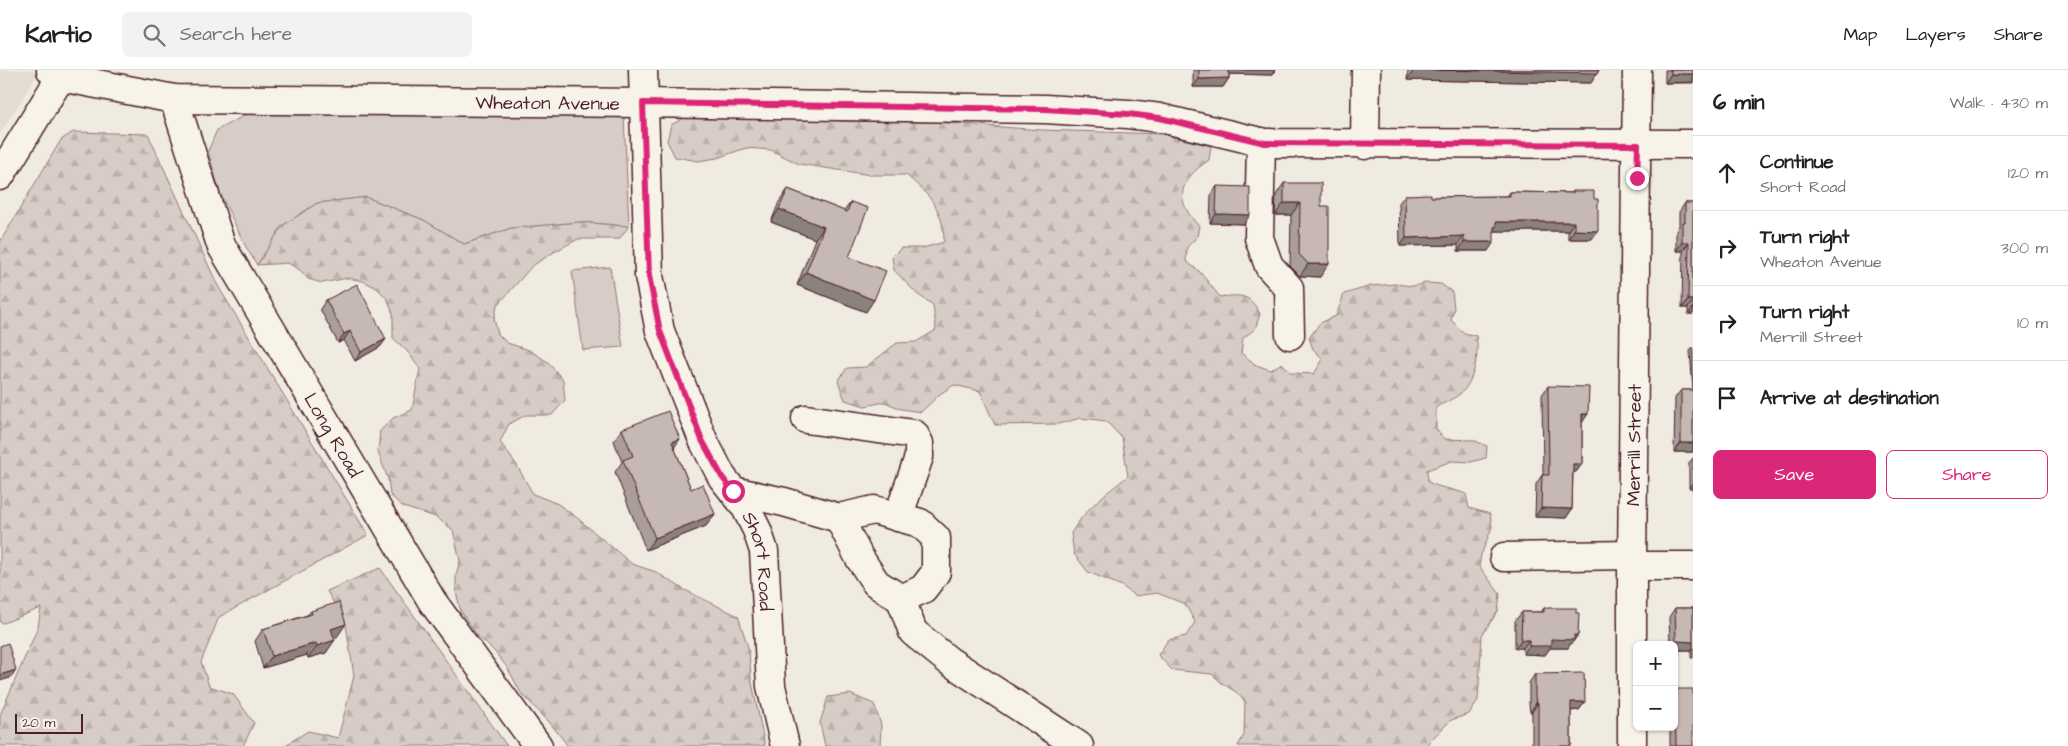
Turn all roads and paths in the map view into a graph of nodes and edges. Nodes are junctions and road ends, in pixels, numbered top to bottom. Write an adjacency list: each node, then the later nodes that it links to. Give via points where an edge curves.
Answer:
1 (644, 70): 6 (street, Short Road)
2 (1366, 70): 9 (street)
3 (1637, 70): 10 (street, Merrill Street)
4 (59, 72): 5 (street, Wheaton Avenue); 11 (street)
5 (174, 99): 6 (street, Wheaton Avenue); 21 (street, Long Road, via 221,245 432,601)
6 (643, 103): 7 (street, Wheaton Avenue, via 1119,113 1160,118); 14 (street, Short Road, via 649,276 660,331 702,440)
7 (1262, 142): 9 (street, Wheaton Avenue); 12 (street, via 1259,238 1269,266 1288,288)
8 (1693, 144): 10 (street, Wheaton Avenue)
9 (1365, 145): 10 (street, Wheaton Avenue)
10 (1638, 145): 18 (street, Merrill Street)
11 (0, 176)
12 (1290, 335)
13 (806, 419): 15 (street, via 914,434 919,443 919,457)
14 (733, 491): 16 (street); 22 (street, Short Road, via 745,506 764,551 771,686)
15 (898, 517): 16 (street, via 874,510); 20 (street, via 920,523 936,538 936,572 923,589)
16 (839, 518): 20 (street, via 876,583)
17 (1504, 557): 18 (street)
18 (1632, 561): 19 (street); 24 (street, Merrill Street)
19 (1693, 566)
20 (901, 599): 23 (street, via 913,632 949,661)
21 (538, 746)
22 (785, 746)
23 (1079, 746)
24 (1632, 746)

